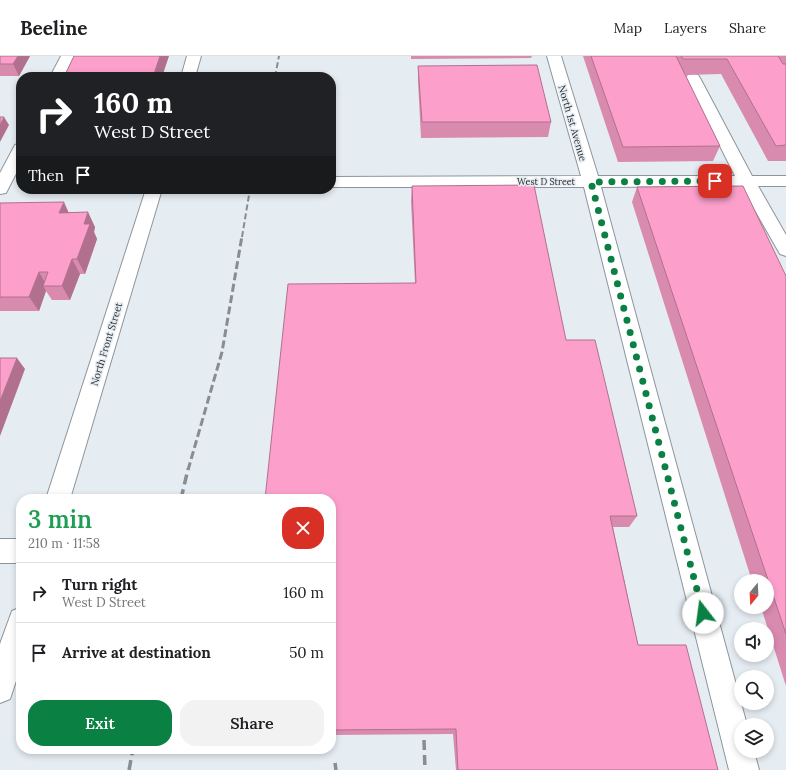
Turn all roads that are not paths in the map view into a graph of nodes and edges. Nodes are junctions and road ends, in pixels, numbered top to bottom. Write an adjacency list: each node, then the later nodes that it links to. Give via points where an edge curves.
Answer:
1 (68, 56): 4 (street)
2 (194, 56): 5 (street)
3 (554, 56): 10 (street, North 1st Avenue)
4 (60, 72)
5 (189, 72)
6 (693, 78): 8 (street)
7 (16, 158): 13 (street)
8 (746, 181): 10 (street, West D Street); 11 (street, West D Street); 15 (street)
9 (336, 182): 10 (street, West D Street)
10 (591, 182): 21 (street, North 1st Avenue)
11 (786, 182)
12 (16, 184): 13 (street)
13 (1, 186)
14 (152, 194): 16 (street, North Front Street)
15 (786, 250)
16 (60, 494)
17 (0, 551): 18 (street)
18 (16, 551)
19 (16, 636): 20 (street)
20 (0, 689)
21 (734, 726)
22 (742, 758): 24 (street, North 1st Avenue)
23 (745, 758): 25 (street)
24 (744, 770)
25 (751, 770)

